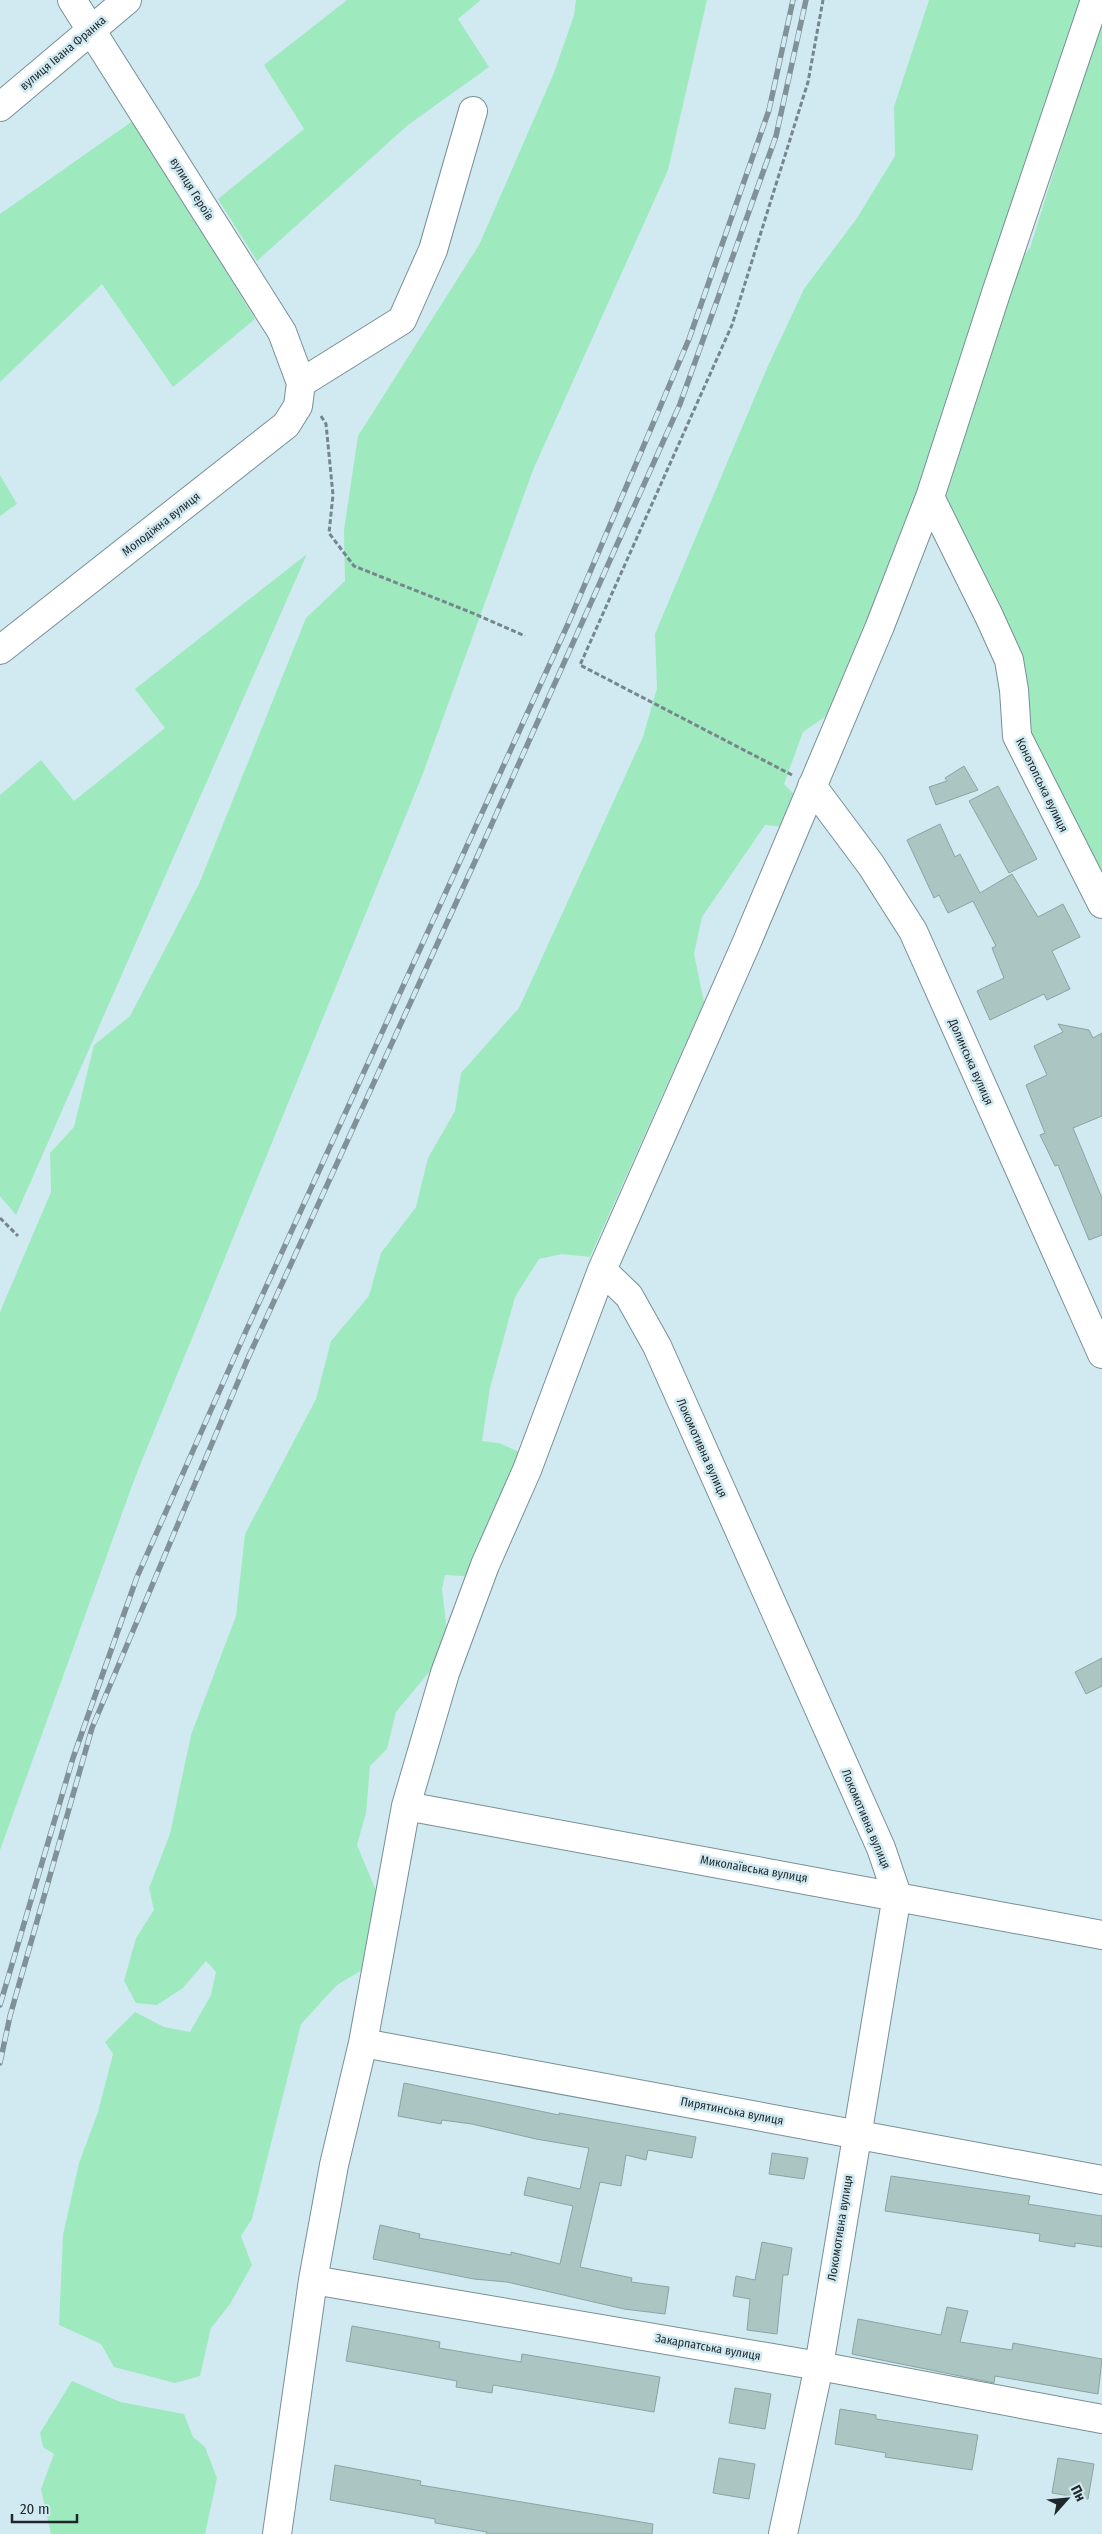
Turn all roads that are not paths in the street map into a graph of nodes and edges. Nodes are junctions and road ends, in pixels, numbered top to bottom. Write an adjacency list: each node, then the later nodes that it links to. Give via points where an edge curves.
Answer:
1 (72, 0): 4 (street, вулиця Героїв)
2 (126, 0): 4 (street, вулиця Івана Франка)
3 (1095, 0): 8 (street)
4 (91, 30): 5 (street, вулиця Івана Франка); 7 (street, вулиця Героїв, via 282,332)
5 (0, 107)
6 (473, 110): 7 (street, via 433,250 402,320)
7 (301, 383): 9 (street, Молодіжна вулиця, via 298,406 286,425)
8 (930, 497): 10 (street); 11 (street, Конотопська вулиця, via 1009,660 1017,736)
9 (0, 650)
10 (812, 786): 12 (street); 13 (street, Долинська вулиця, via 871,865 913,931)
11 (1102, 904)
12 (602, 1270): 14 (street, via 527,1470 485,1565 445,1673); 15 (street, Локомотивна вулиця, via 628,1296 657,1346 881,1848)
13 (1102, 1354)
14 (406, 1806): 15 (street, Миколаївська вулиця); 17 (street)
15 (897, 1895): 16 (street, Миколаївська вулиця); 18 (street, Локомотивна вулиця)
16 (1102, 1935)
17 (363, 2043): 18 (street, Пирятинська вулиця); 20 (street, via 334,2165)
18 (855, 2134): 19 (street, Пирятинська вулиця); 21 (street, Локомотивна вулиця)
19 (1102, 2180)
20 (313, 2280): 21 (street, Закарпатська вулиця); 23 (street)
21 (818, 2366): 22 (street, Закарпатська вулиця); 24 (street, Локомотивна вулиця)
22 (1102, 2419)
23 (277, 2534)
24 (783, 2534)

